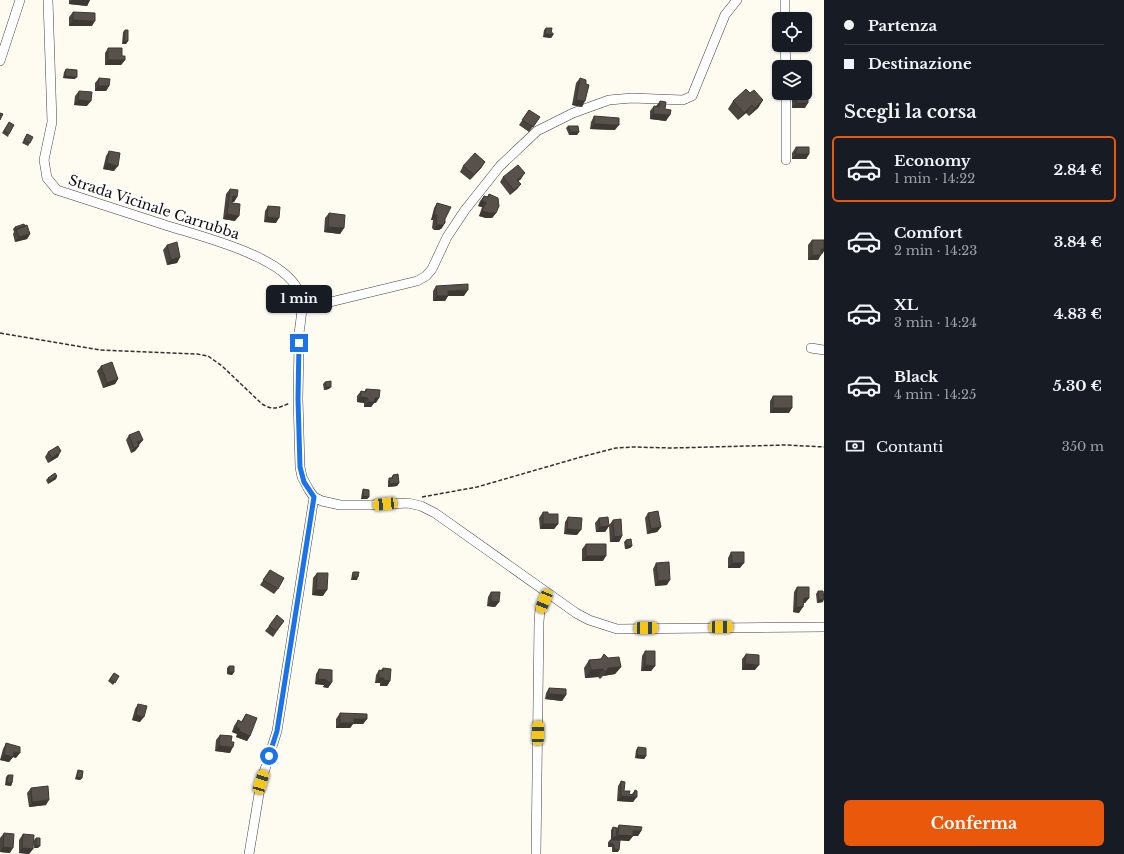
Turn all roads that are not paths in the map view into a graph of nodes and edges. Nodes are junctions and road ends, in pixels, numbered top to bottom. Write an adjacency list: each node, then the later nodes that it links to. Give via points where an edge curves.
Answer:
1 (20, 0): 6 (street)
2 (48, 0): 9 (street, Strada Vicinale Carrubba, via 52,122 44,160 47,178 57,190 239,248 288,276)
3 (737, 0): 9 (street, via 725,15 692,96 683,100 609,100 573,113 537,131 500,166 465,210 426,276 417,281 322,304)
4 (785, 0): 5 (street)
5 (785, 12)
6 (0, 61)
7 (786, 100): 8 (street)
8 (786, 160)
9 (300, 294): 10 (street, via 302,309)
10 (299, 333)
11 (299, 343): 14 (street, via 300,467 304,482)
12 (811, 348): 13 (street)
13 (824, 350)
14 (314, 497): 15 (street, via 340,505 408,503 421,506 436,513); 17 (street, via 277,731 261,782)
15 (547, 593): 16 (street, via 589,620 617,629); 18 (street, via 540,609 539,622)
16 (824, 627)
17 (249, 854)
18 (536, 854)

